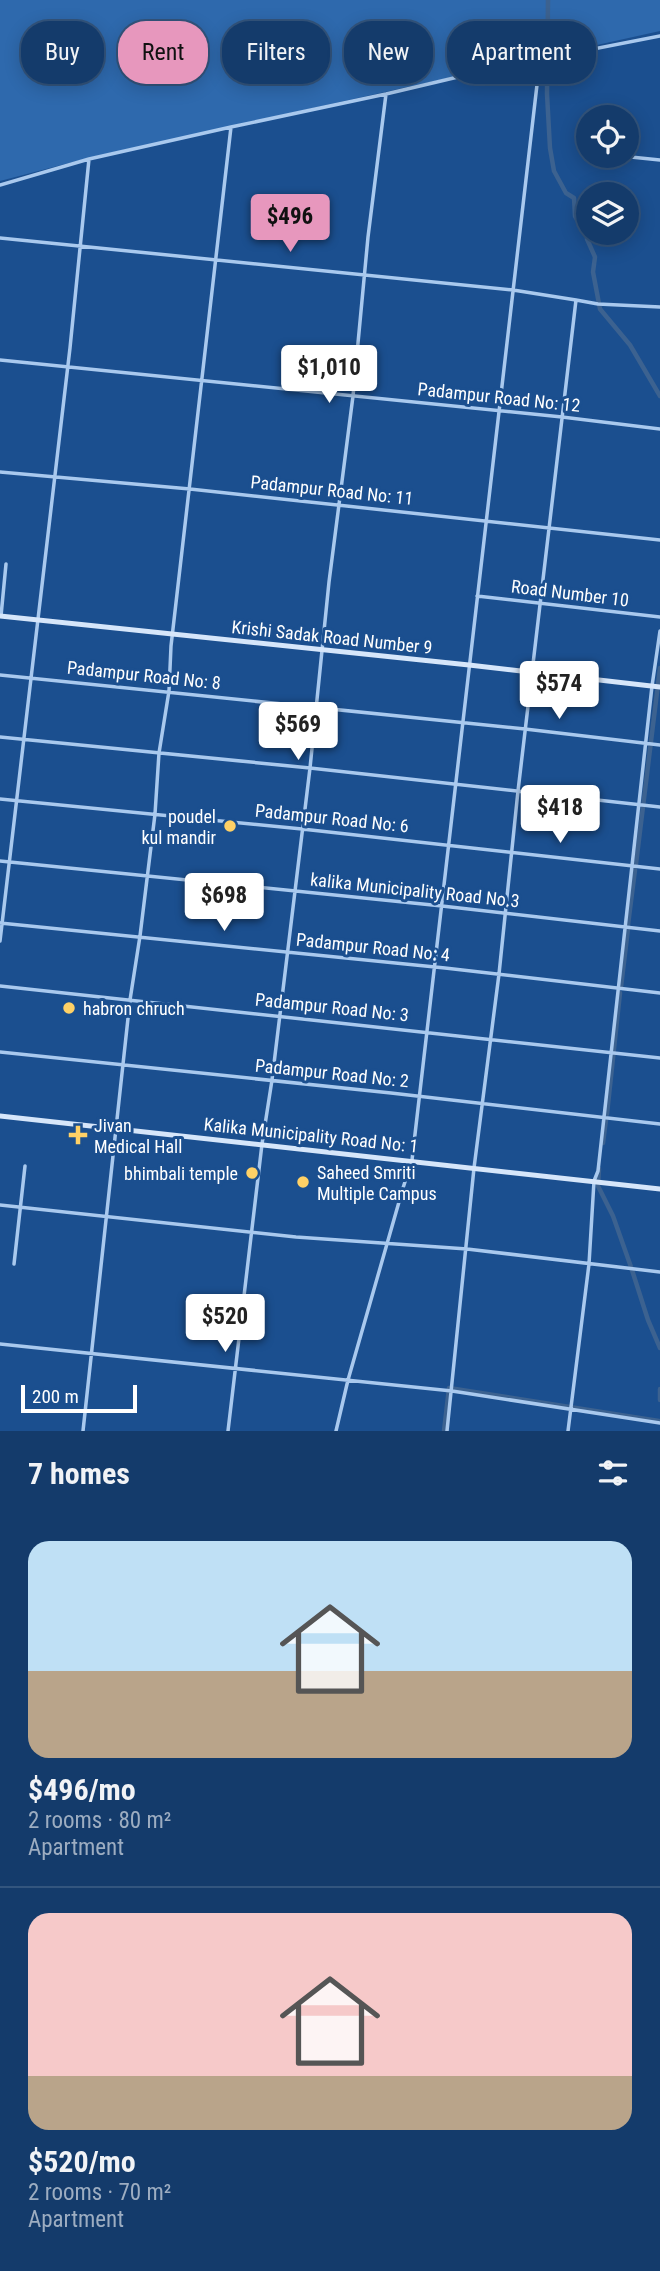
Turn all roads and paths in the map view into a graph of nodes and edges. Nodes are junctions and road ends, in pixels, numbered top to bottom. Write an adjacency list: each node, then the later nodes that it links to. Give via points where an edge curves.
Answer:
1 (660, 36): 2 (street)
2 (596, 49)
3 (447, 80): 5 (street)
4 (537, 84): 15 (street)
5 (386, 94): 6 (street); 14 (street)
6 (231, 127): 8 (street); 13 (street)
7 (639, 158): 9 (street)
8 (89, 159): 10 (street); 12 (street)
9 (660, 160)
10 (0, 185)
11 (0, 238): 12 (street)
12 (82, 245): 13 (street); 19 (street)
13 (217, 260): 14 (street); 20 (street)
14 (365, 275): 15 (street); 21 (street)
15 (513, 290): 16 (street); 22 (street)
16 (576, 300): 17 (street); 23 (street)
17 (660, 307)
18 (0, 360): 19 (street, Padampur Road No: 12)
19 (67, 365): 20 (street, Padampur Road No: 12); 26 (street)
20 (204, 379): 21 (street, Padampur Road No: 12); 27 (street)
21 (353, 396): 22 (street, Padampur Road No: 12); 28 (street)
22 (498, 412): 23 (street, Padampur Road No: 12); 29 (street)
23 (562, 417): 24 (street, Padampur Road No: 12); 30 (street)
24 (660, 429)
25 (0, 472): 26 (street, Padampur Road No: 11)
26 (54, 476): 27 (street, Padampur Road No: 11); 37 (street)
27 (190, 489): 28 (street, Padampur Road No: 11); 39 (street)
28 (339, 505): 29 (street, Padampur Road No: 11); 40 (street)
29 (486, 520): 30 (street, Padampur Road No: 11); 33 (street)
30 (550, 526): 31 (street, Padampur Road No: 11); 34 (street)
31 (660, 540)
32 (6, 564): 35 (street)
33 (477, 596): 34 (street, Road Number 10); 41 (street)
34 (541, 604): 36 (street, Road Number 10); 42 (street)
35 (0, 616): 37 (street, Krishi Sadak Road Number 9)
36 (660, 617)
37 (37, 621): 39 (street, Krishi Sadak Road Number 9); 44 (street)
38 (660, 631): 45 (street)
39 (174, 635): 40 (street, Krishi Sadak Road Number 9); 47 (street)
40 (322, 650): 41 (street, Krishi Sadak Road Number 9); 48 (street)
41 (469, 665): 42 (street, Krishi Sadak Road Number 9); 49 (street)
42 (532, 672): 45 (street, Krishi Sadak Road Number 9); 50 (street)
43 (0, 675): 44 (street, Padampur Road No: 8)
44 (32, 678): 47 (street, Padampur Road No: 8); 52 (street)
45 (652, 686): 46 (street, Krishi Sadak Road Number 9); 53 (street)
46 (660, 687)
47 (169, 691): 48 (street, Padampur Road No: 8); 55 (street)
48 (316, 707): 49 (street, Padampur Road No: 8); 56 (street)
49 (463, 723): 50 (street, Padampur Road No: 8); 57 (street)
50 (525, 729): 53 (street, Padampur Road No: 8); 58 (street)
51 (0, 737): 52 (street)
52 (24, 739): 55 (street); 60 (street)
53 (646, 743): 54 (street, Padampur Road No: 8); 61 (street)
54 (660, 745)
55 (159, 753): 56 (street); 63 (street)
56 (310, 768): 57 (street); 64 (street)
57 (457, 784): 58 (street); 65 (street)
58 (517, 791): 61 (street); 66 (street)
59 (0, 799): 60 (street, Padampur Road No: 6)
60 (17, 800): 63 (street, Padampur Road No: 6); 68 (street)
61 (639, 805): 62 (street); 69 (street)
62 (660, 807)
63 (155, 814): 64 (street, Padampur Road No: 6); 71 (street)
64 (302, 829): 65 (street, Padampur Road No: 6); 72 (street)
65 (450, 845): 66 (street, Padampur Road No: 6); 73 (street)
66 (512, 852): 69 (street, Padampur Road No: 6); 74 (street)
67 (0, 861): 68 (street, kalika Municipality Road No.3)
68 (10, 862): 71 (street, kalika Municipality Road No.3); 75 (street)
69 (632, 866): 70 (street, Padampur Road No: 6); 76 (street)
70 (660, 869)
71 (146, 876): 72 (street, kalika Municipality Road No.3); 78 (street)
72 (294, 892): 73 (street, kalika Municipality Road No.3); 80 (street)
73 (442, 906): 74 (street, kalika Municipality Road No.3); 81 (street)
74 (505, 914): 76 (street, kalika Municipality Road No.3); 82 (street)
75 (1, 923): 78 (street, Padampur Road No: 4); 79 (street)
76 (625, 928): 77 (street, kalika Municipality Road No.3); 84 (street)
77 (660, 931)
78 (140, 936): 80 (street, Padampur Road No: 4); 86 (street)
79 (0, 941)
80 (286, 951): 81 (street, Padampur Road No: 4); 87 (street)
81 (435, 967): 82 (street, Padampur Road No: 4); 88 (street)
82 (499, 974): 84 (street, Padampur Road No: 4); 89 (street)
83 (0, 986): 86 (street, Padampur Road No: 3)
84 (618, 988): 85 (street, Padampur Road No: 4); 91 (street)
85 (660, 993)
86 (130, 1000): 87 (street, Padampur Road No: 3); 93 (street)
87 (279, 1016): 88 (street, Padampur Road No: 3); 94 (street)
88 (427, 1032): 89 (street, Padampur Road No: 3); 95 (street)
89 (490, 1039): 91 (street, Padampur Road No: 3); 96 (street)
90 (0, 1052): 93 (street, Padampur Road No: 2)
91 (611, 1053): 92 (street, Padampur Road No: 3); 98 (street)
92 (660, 1058)
93 (122, 1064): 94 (street, Padampur Road No: 2); 100 (street)
94 (272, 1080): 95 (street, Padampur Road No: 2); 101 (street)
95 (420, 1096): 96 (street, Padampur Road No: 2); 102 (street)
96 (484, 1103): 98 (street, Padampur Road No: 2); 104 (street)
97 (0, 1116): 100 (street, Kalika Municipality Road No: 1)
98 (604, 1117): 99 (street, Padampur Road No: 2); 105 (street)
99 (660, 1124)
100 (116, 1128): 101 (street, Kalika Municipality Road No: 1); 109 (street)
101 (262, 1144): 102 (street, Kalika Municipality Road No: 1); 110 (street)
102 (412, 1160): 104 (street, Kalika Municipality Road No: 1); 111 (street)
103 (25, 1166): 108 (street)
104 (474, 1168): 105 (street, Kalika Municipality Road No: 1); 112 (street)
105 (594, 1181): 106 (street, Kalika Municipality Road No: 1); 114 (street)
106 (660, 1189)
107 (0, 1205): 108 (street)
108 (20, 1207): 109 (street); 113 (street)
109 (107, 1217): 110 (street); 117 (street)
110 (251, 1232): 111 (street); 118 (street)
111 (387, 1242): 112 (street); 119 (street)
112 (467, 1249): 114 (street); 120 (street)
113 (14, 1264)
114 (589, 1264): 115 (street); 121 (street)
115 (660, 1272)
116 (0, 1344): 117 (street)
117 (92, 1352): 118 (street); 123 (street)
118 (236, 1368): 119 (street); 124 (street)
119 (348, 1380): 120 (street); 125 (street)
120 (451, 1390): 121 (street); 126 (street)
121 (572, 1409): 122 (street); 127 (street)
122 (660, 1423)
123 (83, 1431)
124 (228, 1431)
125 (336, 1431)
126 (447, 1431)
127 (568, 1431)

